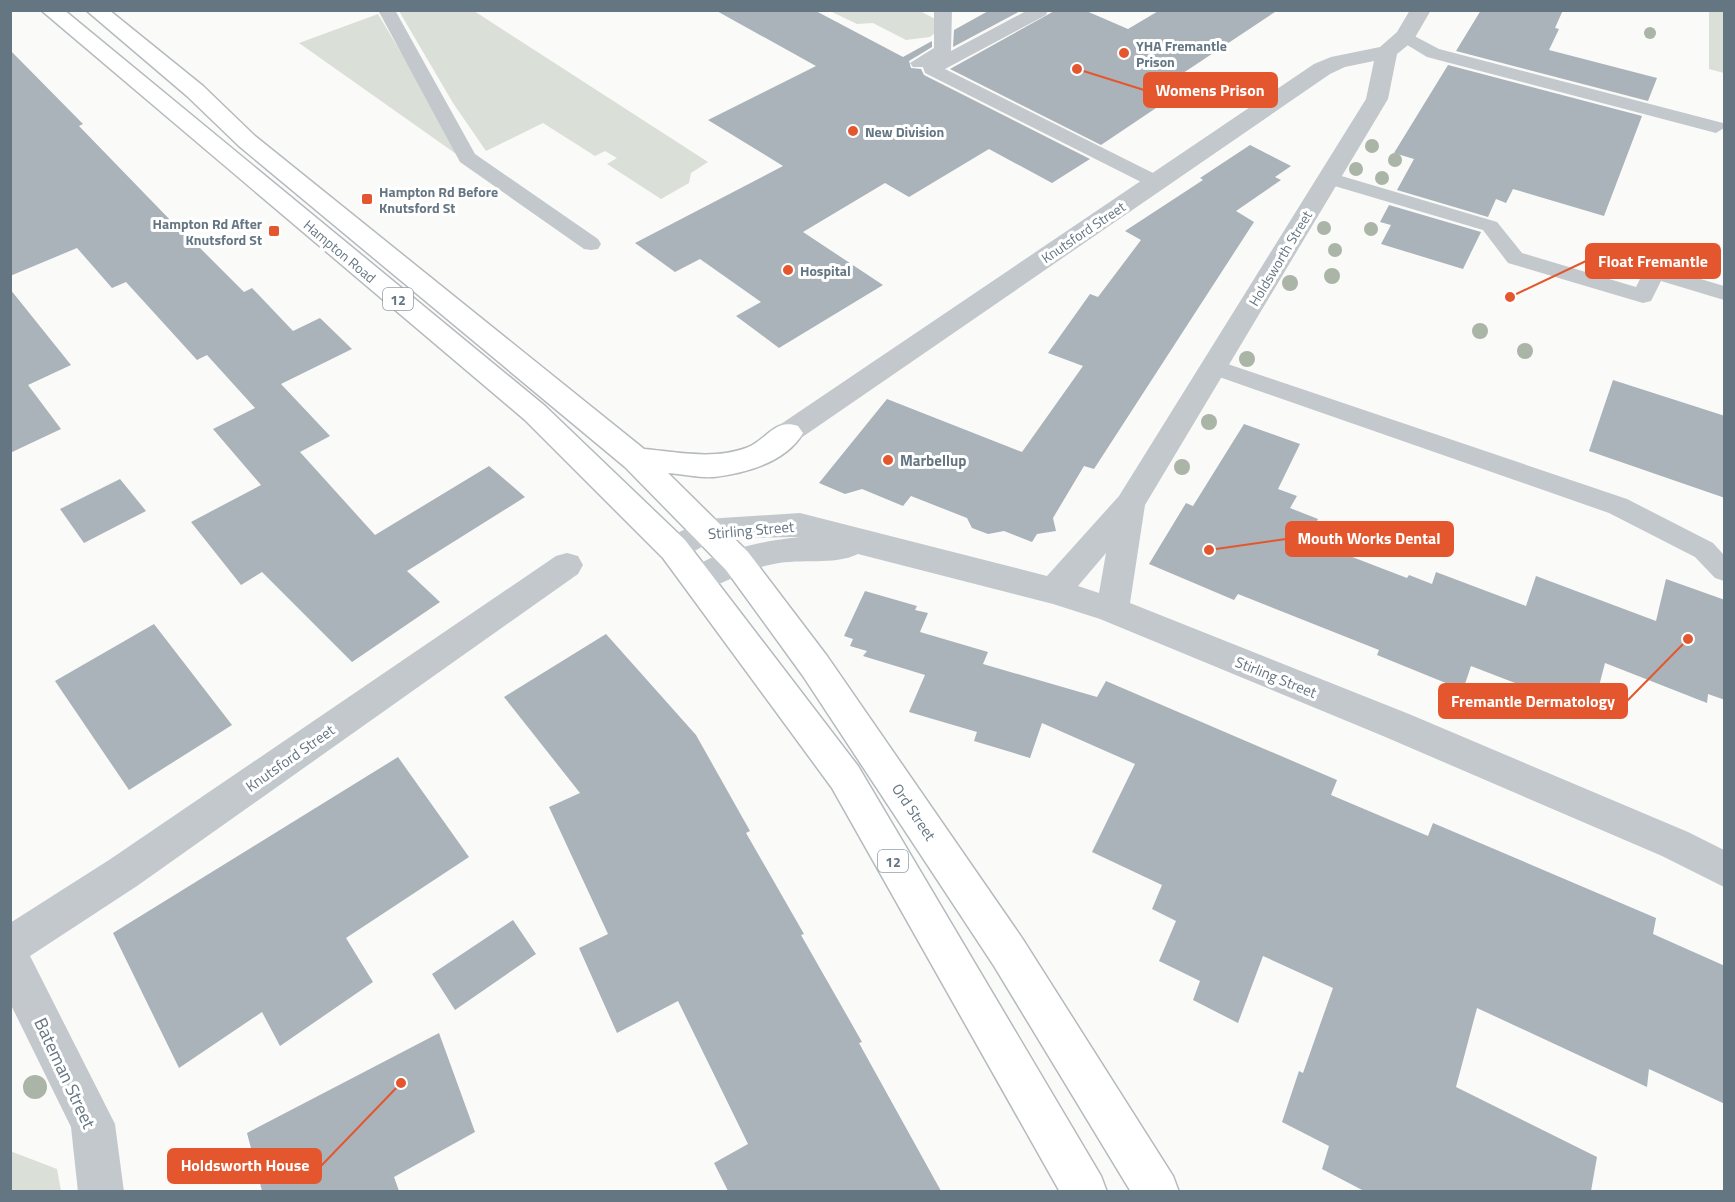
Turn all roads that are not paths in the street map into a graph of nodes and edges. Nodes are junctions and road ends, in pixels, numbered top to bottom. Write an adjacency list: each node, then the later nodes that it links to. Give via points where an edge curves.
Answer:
1 (51, 10): 18 (main road, Hampton Road / 12)
2 (96, 10): 16 (main road, Hampton Road / 12, via 195,91 247,141)
3 (386, 10): 12 (lane, via 467,158)
4 (943, 10): 8 (lane, via 943,50)
5 (1420, 10): 7 (street, Holdsworth Street)
6 (1040, 11): 11 (lane, via 931,69)
7 (1396, 44): 9 (lane); 10 (street, Holdsworth Street, via 1377,99); 11 (street, Knutsford Street, via 1322,69)
8 (919, 63)
9 (1716, 127)
10 (1328, 178): 13 (lane, via 1490,226 1515,258 1643,296 1654,272); 14 (street, Holdsworth Street)
11 (1156, 182): 15 (street, Knutsford Street)
12 (591, 244)
13 (1725, 294)
14 (1213, 367): 17 (street, Holdsworth Street); 22 (lane, via 1618,506 1704,550)
15 (789, 433): 16 (main road, via 756,456 713,466)
16 (636, 459): 18 (main road, Ord Street / 12)
17 (1130, 504): 24 (street, Holdsworth Street); 25 (street, Holdsworth Street)
18 (690, 540): 19 (street, Stirling Street, via 800,525); 20 (main road, Ord Street / 12); 23 (main road, Ord Street / 12)
19 (866, 544): 20 (street, Stirling Street, via 776,551); 24 (street, Stirling Street)
20 (737, 561): 23 (street, Stirling Street); 33 (main road, Ord Street / 12, via 815,666 1008,952)
21 (567, 565): 29 (street, Knutsford Street, via 123,873)
22 (1725, 571)
23 (699, 579): 32 (main road, Ord Street / 12, via 845,777)
24 (1054, 591): 25 (street, Stirling Street)
25 (1112, 610): 26 (street, Stirling Street)
26 (1675, 844): 27 (street, Stirling Street); 28 (street, Stirling Street)
27 (1725, 858)
28 (1725, 869)
29 (10, 946)
30 (10, 959): 31 (street, Bateman Street, via 93,1124)
31 (101, 1191)
32 (1085, 1191)
33 (1157, 1191)

